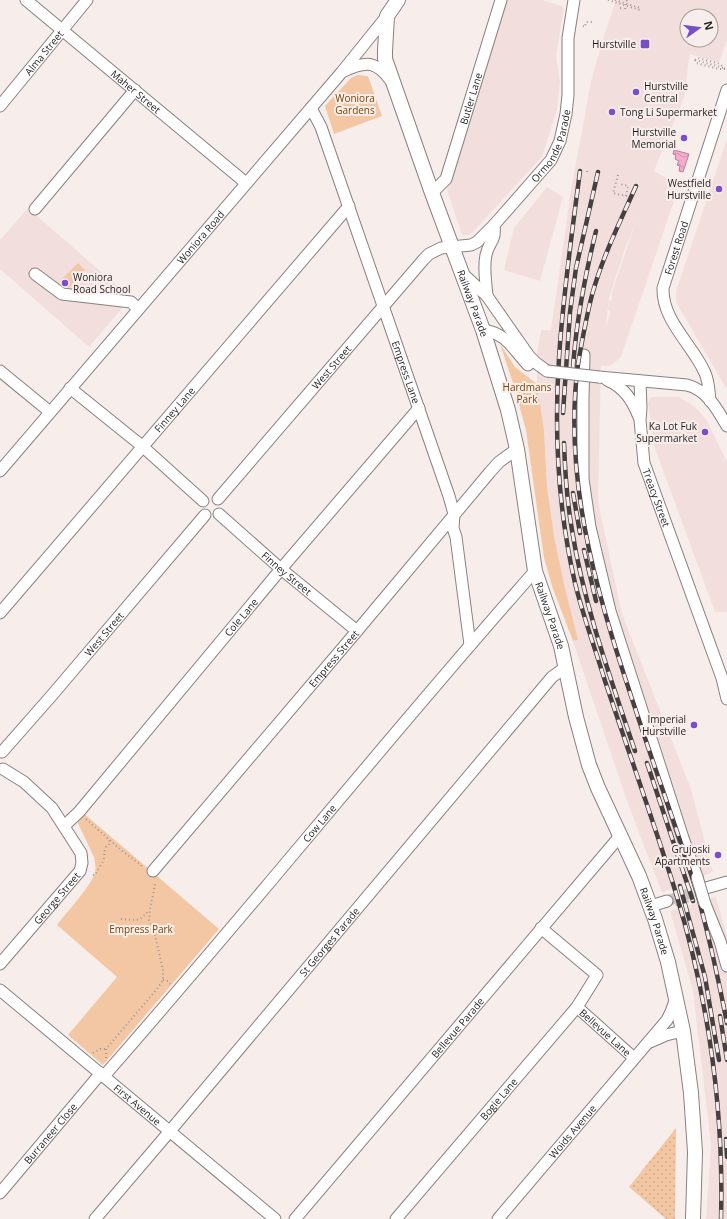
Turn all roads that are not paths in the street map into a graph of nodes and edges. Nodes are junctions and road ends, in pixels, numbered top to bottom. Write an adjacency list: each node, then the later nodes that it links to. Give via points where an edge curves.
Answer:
1 (26, 0): 7 (street, Maher Street)
2 (87, 0): 7 (street, Alma Street)
3 (398, 0): 6 (main road, Woniora Road)
4 (501, 0): 15 (street, Butler Lane, via 446,180)
5 (574, 0): 18 (street, Ormonde Parade, via 568,38 568,95 559,144 547,165)
6 (387, 16): 8 (street, Woniora Road); 9 (main road, Railway Parade, via 384,51)
7 (62, 30): 10 (street, Maher Street); 12 (street, Alma Street)
8 (341, 72): 9 (street, via 358,65 370,64 381,69); 13 (street, Woniora Road)
9 (396, 88): 15 (main road, Railway Parade)
10 (135, 90): 14 (street, Maher Street); 17 (street)
11 (727, 90): 32 (street, Forest Road, via 663,288 668,313 705,372)
12 (0, 106)
13 (310, 108): 14 (street, Woniora Road); 16 (street, Empress Lane, via 321,127)
14 (246, 183): 24 (street, Woniora Road)
15 (432, 193): 19 (main road, Railway Parade)
16 (349, 206): 23 (street, Empress Lane); 37 (street, Finney Lane)
17 (35, 209)
18 (494, 225): 19 (street, Ormonde Parade, via 471,245); 22 (street, via 495,236 486,254 484,267)
19 (451, 246): 20 (main road, Railway Parade); 23 (street, West Street, via 429,254)
20 (462, 273): 22 (street); 25 (main road, Railway Parade)
21 (35, 274): 24 (street, via 62,294 131,302)
22 (487, 296): 28 (street, via 529,356)
23 (384, 305): 33 (street, Empress Lane); 40 (street, West Street)
24 (138, 309): 31 (street, Woniora Road)
25 (483, 330): 28 (street, via 502,336 529,366); 38 (main road, Railway Parade, via 508,410)
26 (584, 355): 63 (street, bridge, via 583,478 590,527 610,611)
27 (0, 371): 34 (street)
28 (547, 372): 29 (street, bridge)
29 (599, 377): 30 (street); 35 (street, via 624,390 633,402)
30 (640, 381): 32 (street, Forest Road, via 691,386 702,391); 35 (street, Treacy Street)
31 (70, 388): 34 (street, Woniora Road); 37 (street)
32 (710, 401): 36 (street, Forest Road)
33 (420, 408): 44 (street, Empress Lane); 45 (street, Cole Lane)
34 (50, 412): 39 (street, Woniora Road)
35 (640, 420): 51 (street, Treacy Street, via 647,473 722,678)
36 (727, 426)
37 (142, 446): 41 (street); 47 (street, Finney Lane)
38 (517, 449): 44 (street, Empress Street, via 499,462); 46 (main road, Railway Parade)
39 (0, 471)
40 (218, 499): 41 (street, via 209,496); 43 (street, via 222,506)
41 (203, 501): 42 (street, via 201,508)
42 (205, 514): 43 (street, via 212,517); 52 (street, West Street, via 53,694)
43 (218, 514): 45 (street, Finney Street)
44 (454, 514): 48 (street, Empress Street); 49 (street, Empress Lane, via 453,528)
45 (282, 569): 48 (street, Finney Street); 54 (street, Cole Lane, via 79,812)
46 (535, 572): 49 (street, Cow Lane); 50 (main road, Railway Parade, via 555,626)
47 (0, 613)
48 (357, 631): 56 (street, Empress Street)
49 (470, 644): 70 (street, Cow Lane)
50 (566, 668): 55 (main road, Railway Parade, via 589,765); 71 (street, St Georges Parade, via 552,677)
51 (727, 699)
52 (1, 751): 53 (street, via 6,762)
53 (1, 770): 54 (street, George Street, via 24,782 52,808)
54 (64, 826): 62 (street, George Street, via 81,853 82,867)
55 (620, 836): 60 (main road, Railway Parade); 61 (street, Bellevue Parade)
56 (149, 873)
57 (727, 882): 58 (street)
58 (706, 888)
59 (670, 903): 60 (street)
60 (651, 906): 65 (main road, Railway Parade)
61 (541, 928): 66 (street, Bogie Lane, via 597,975); 75 (street, Bellevue Parade)
62 (0, 964)
63 (727, 966)
64 (0, 990): 70 (street, First Avenue)
65 (676, 997): 67 (main road, Railway Parade); 68 (street, Woids Avenue, via 667,1020)
66 (577, 1007): 69 (street, Bellevue Lane); 76 (street, Bogie Lane)
67 (683, 1031): 68 (street, Woids Avenue); 78 (main road, Railway Parade, via 694,1122)
68 (648, 1043): 69 (street, Woids Avenue)
69 (634, 1058): 77 (street, Woids Avenue)
70 (105, 1073): 71 (street, First Avenue); 72 (street, Burraneer Close)
71 (170, 1131): 73 (street, St Georges Parade); 74 (street, First Avenue)
72 (0, 1193)
73 (95, 1219)
74 (275, 1219)
75 (295, 1219)
76 (396, 1219)
77 (498, 1219)
78 (693, 1219)

